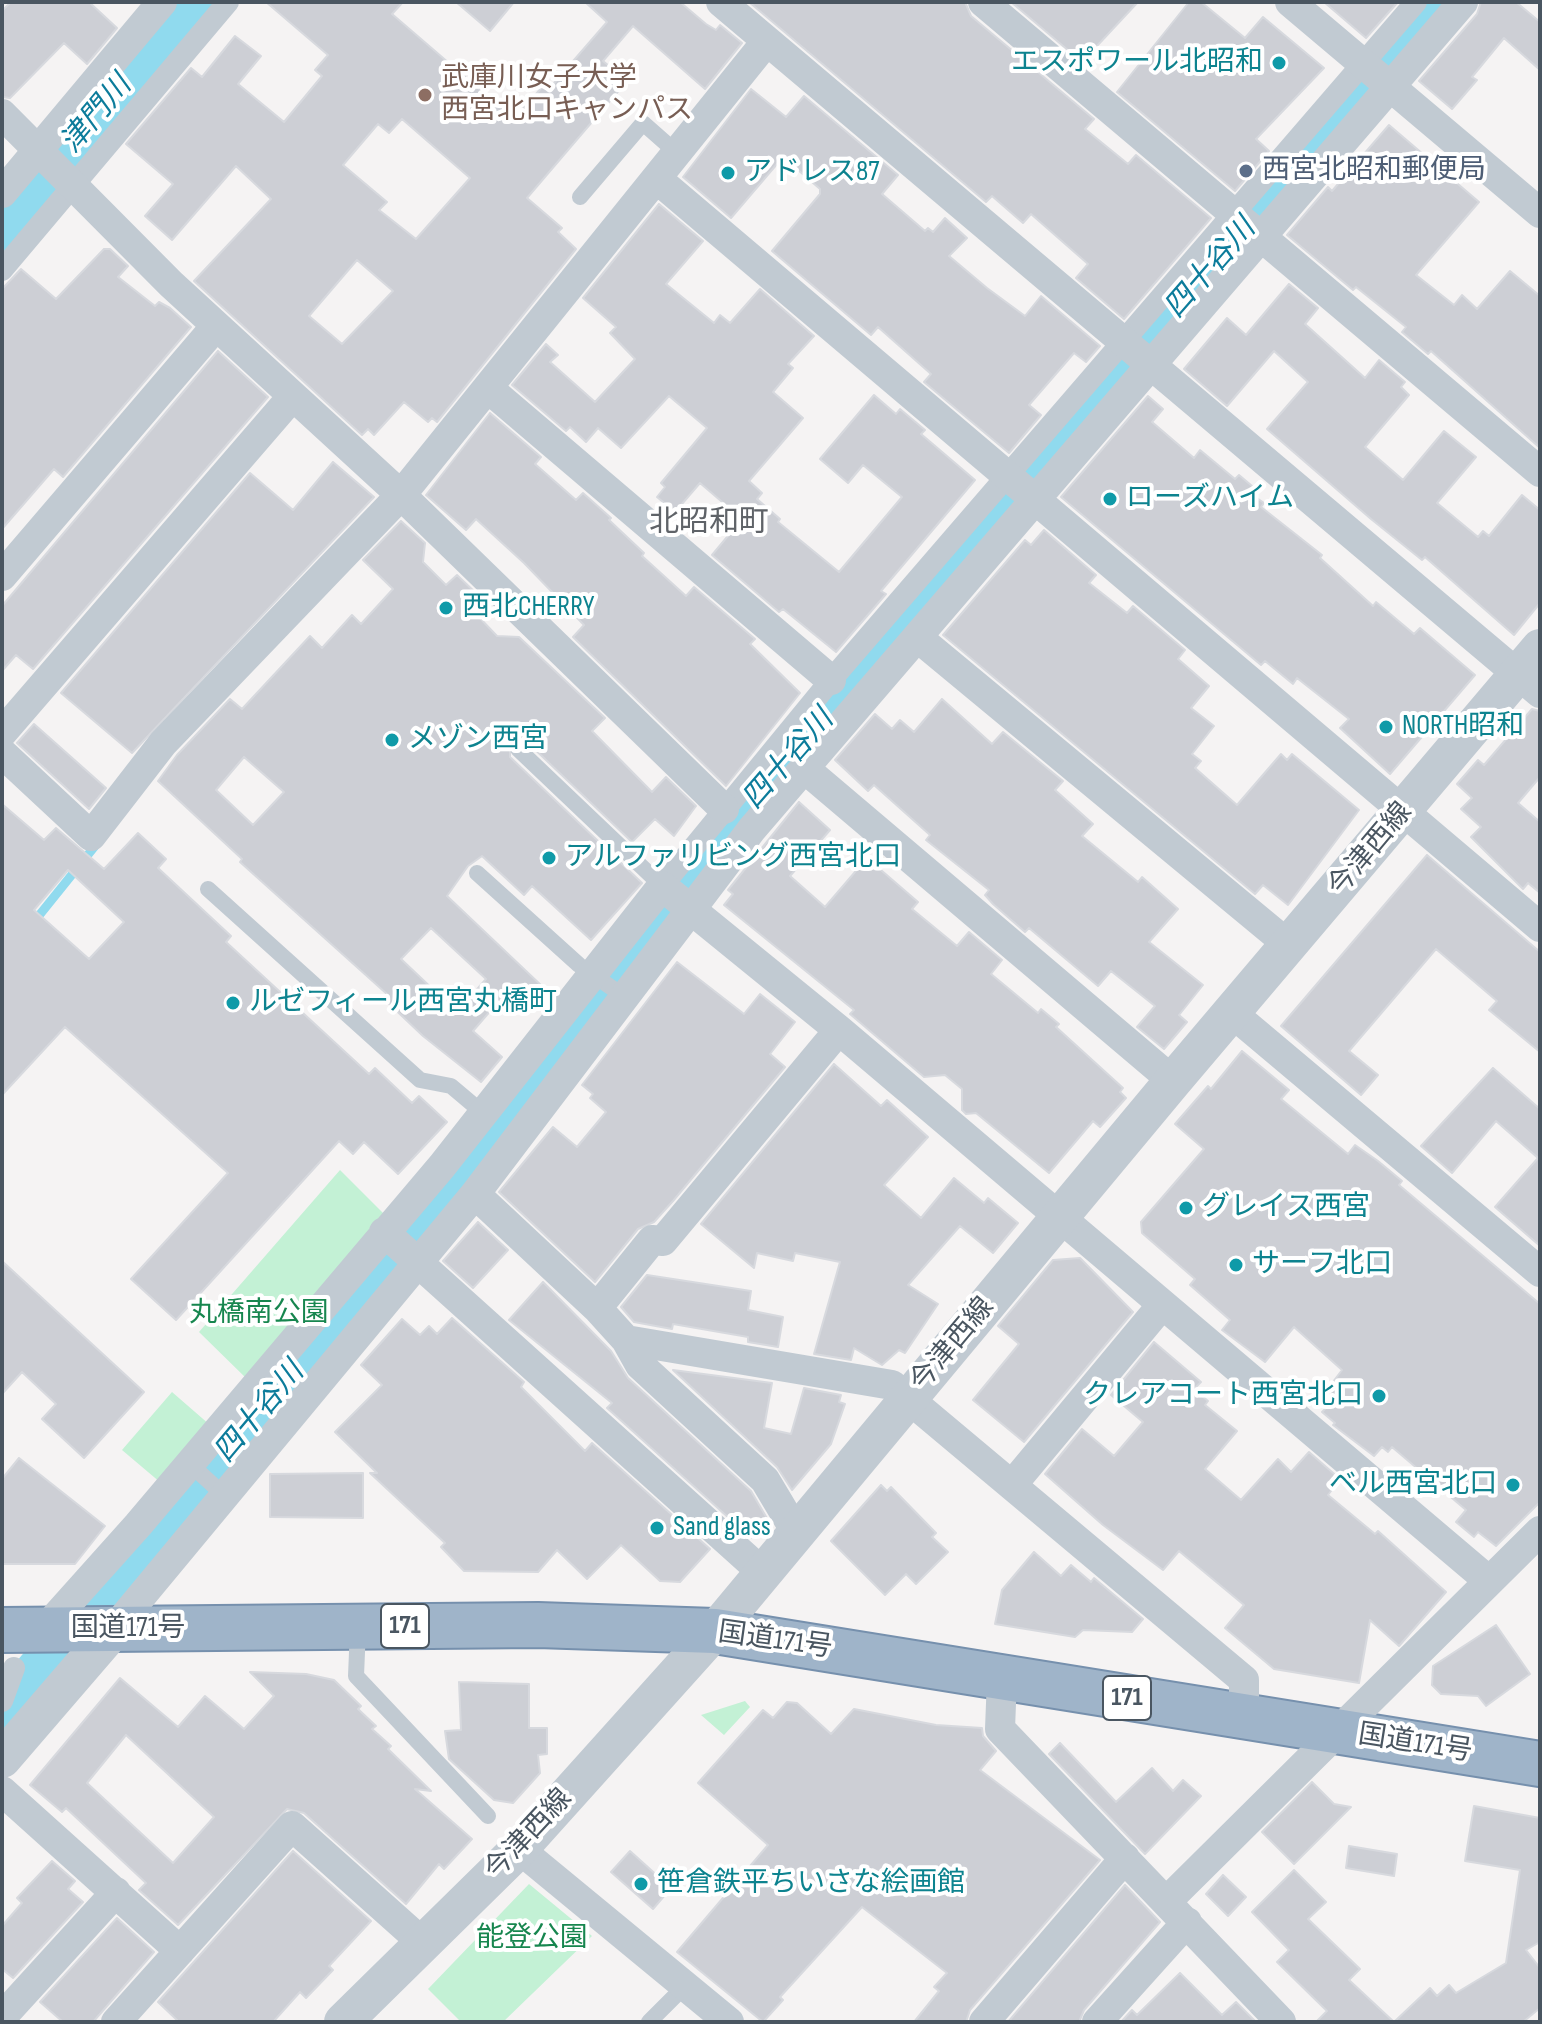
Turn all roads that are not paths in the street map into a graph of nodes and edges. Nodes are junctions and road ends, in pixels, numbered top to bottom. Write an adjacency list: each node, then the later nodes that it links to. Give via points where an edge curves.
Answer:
1 (228, 2): 14 (street)
2 (721, 2): 8 (street)
3 (983, 2): 18 (street)
4 (1290, 2): 9 (street)
5 (1416, 2): 9 (street)
6 (1463, 2): 9 (street)
7 (154, 5): 11 (street)
8 (766, 42): 12 (street); 21 (street)
9 (1376, 75): 17 (street); 18 (street)
10 (2, 114): 11 (street)
11 (41, 152): 14 (street); 15 (street)
12 (677, 153): 13 (street); 16 (lane, via 643,123)
13 (657, 179): 22 (street); 25 (street)
14 (72, 182): 19 (street); 20 (street)
15 (2, 193)
16 (580, 197)
17 (1540, 213)
18 (1248, 226): 21 (street); 24 (street)
19 (2, 270)
20 (216, 326): 23 (street); 27 (street)
21 (1137, 354): 25 (street); 29 (street)
22 (489, 389): 26 (street); 30 (street)
23 (292, 397): 26 (street); 31 (street)
24 (1540, 472)
25 (1021, 488): 28 (street); 30 (street); 37 (street)
26 (401, 495): 34 (street, via 163,743 91,836); 36 (street)
27 (2, 576)
28 (917, 637): 35 (street); 42 (street)
29 (1533, 672): 37 (street, 今津西線)
30 (831, 680): 32 (street)
31 (2, 733)
32 (778, 745): 35 (street); 36 (street)
33 (518, 749): 40 (lane)
34 (2, 753)
35 (805, 769): 40 (street, via 752,829); 46 (street)
36 (724, 809): 40 (street)
37 (1402, 812): 41 (street); 42 (street, 今津西線)
38 (477, 873): 43 (lane, via 579,965)
39 (208, 889): 47 (lane, via 420,1080 451,1086)
40 (676, 898): 43 (street); 43 (street); 45 (street)
41 (1540, 927)
42 (1290, 946): 44 (street, 今津西線)
43 (609, 984): 47 (street); 48 (street)
44 (1232, 1013): 46 (street, 今津西線); 51 (street)
45 (839, 1030): 49 (street); 53 (street, via 663,1241 652,1240)
46 (1173, 1081): 49 (street, 今津西線)
47 (483, 1113): 50 (street)
48 (475, 1194): 50 (street); 53 (street)
49 (1059, 1218): 52 (street); 56 (street, 今津西線)
50 (401, 1247): 54 (street); 54 (street); 62 (street)
51 (1540, 1272)
52 (1162, 1305): 58 (street); 63 (street)
53 (597, 1308): 55 (street)
54 (331, 1332): 57 (street); 59 (street)
55 (626, 1340): 56 (street, via 892,1385); 61 (street, via 640,1365 765,1480)
56 (908, 1398): 58 (street); 61 (street, 今津西線)
57 (193, 1467): 59 (lane); 66 (street)
58 (1012, 1485): 69 (street, via 1244,1680)
59 (220, 1491): 66 (street)
60 (1540, 1531): 63 (street)
61 (796, 1532): 62 (street, 今津西線)
62 (762, 1572): 65 (street, 今津西線)
63 (1489, 1581): 70 (street)
64 (358, 1626): 65 (highway, 国道171号 / 171); 66 (highway, 国道171号 / 171); 74 (lane, via 356,1676)
65 (715, 1631): 67 (highway, 国道171号 / 171); 75 (street, 今津西線)
66 (55, 1636): 68 (street); 71 (street)
67 (1002, 1678): 69 (highway, 国道171号 / 171); 76 (street, via 1000,1729)
68 (2, 1701)
69 (1244, 1717): 70 (highway, 国道171号 / 171)
70 (1340, 1732): 72 (highway, 国道171号 / 171); 78 (street)
71 (2, 1759)
72 (1540, 1764)
73 (2, 1791): 77 (street)
74 (488, 1816)
75 (519, 1849): 79 (street, 今津西線); 81 (street)
76 (1125, 1858): 78 (street); 87 (street)
77 (116, 1892): 80 (street); 82 (street)
78 (1177, 1911): 88 (street); 89 (street)
79 (423, 1943): 80 (street, via 292,1826); 84 (street, 今津西線)
80 (180, 1951): 83 (street)
81 (686, 1985): 85 (lane); 86 (street)
82 (2, 2017)
83 (116, 2022)
84 (343, 2022)
85 (649, 2022)
86 (729, 2022)
87 (984, 2022)
88 (1097, 2022)
89 (1281, 2022)

